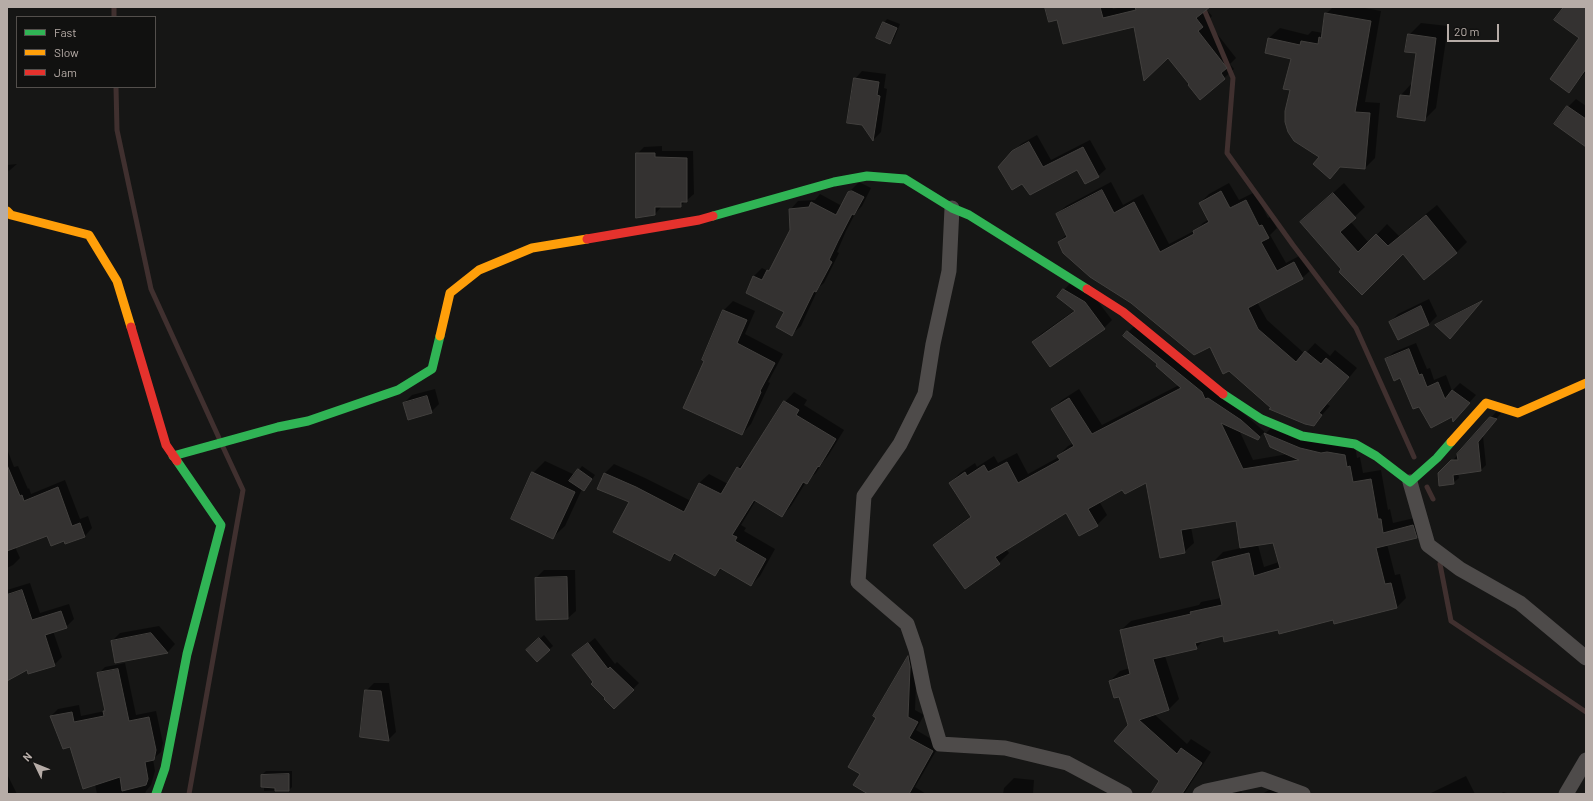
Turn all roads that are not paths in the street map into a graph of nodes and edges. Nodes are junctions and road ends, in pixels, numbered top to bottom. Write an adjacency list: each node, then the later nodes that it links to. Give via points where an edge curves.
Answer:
1 (952, 208): 4 (street, via 905,179 867,176 834,182 699,220 532,248 479,270 450,293 432,370 398,390 308,421); 5 (street, via 969,215 1123,312 1223,394 1261,420 1302,436 1355,444 1376,456); 9 (street, via 949,271 925,394 900,444 864,496 858,582 907,624 940,744 1005,748 1067,763)
2 (7, 211): 4 (street, via 89,235 117,281 166,445)
3 (1586, 383): 5 (street, via 1518,413 1486,403 1437,458)
4 (173, 456): 8 (street, via 221,525 187,654 165,768)
5 (1410, 482): 6 (street, via 1428,545 1460,569 1520,603)
6 (1586, 658)
7 (1586, 760): 12 (street)
8 (156, 794)
9 (1125, 794)
10 (1200, 794): 11 (street, via 1206,790 1262,779)
11 (1303, 794)
12 (1566, 794)

